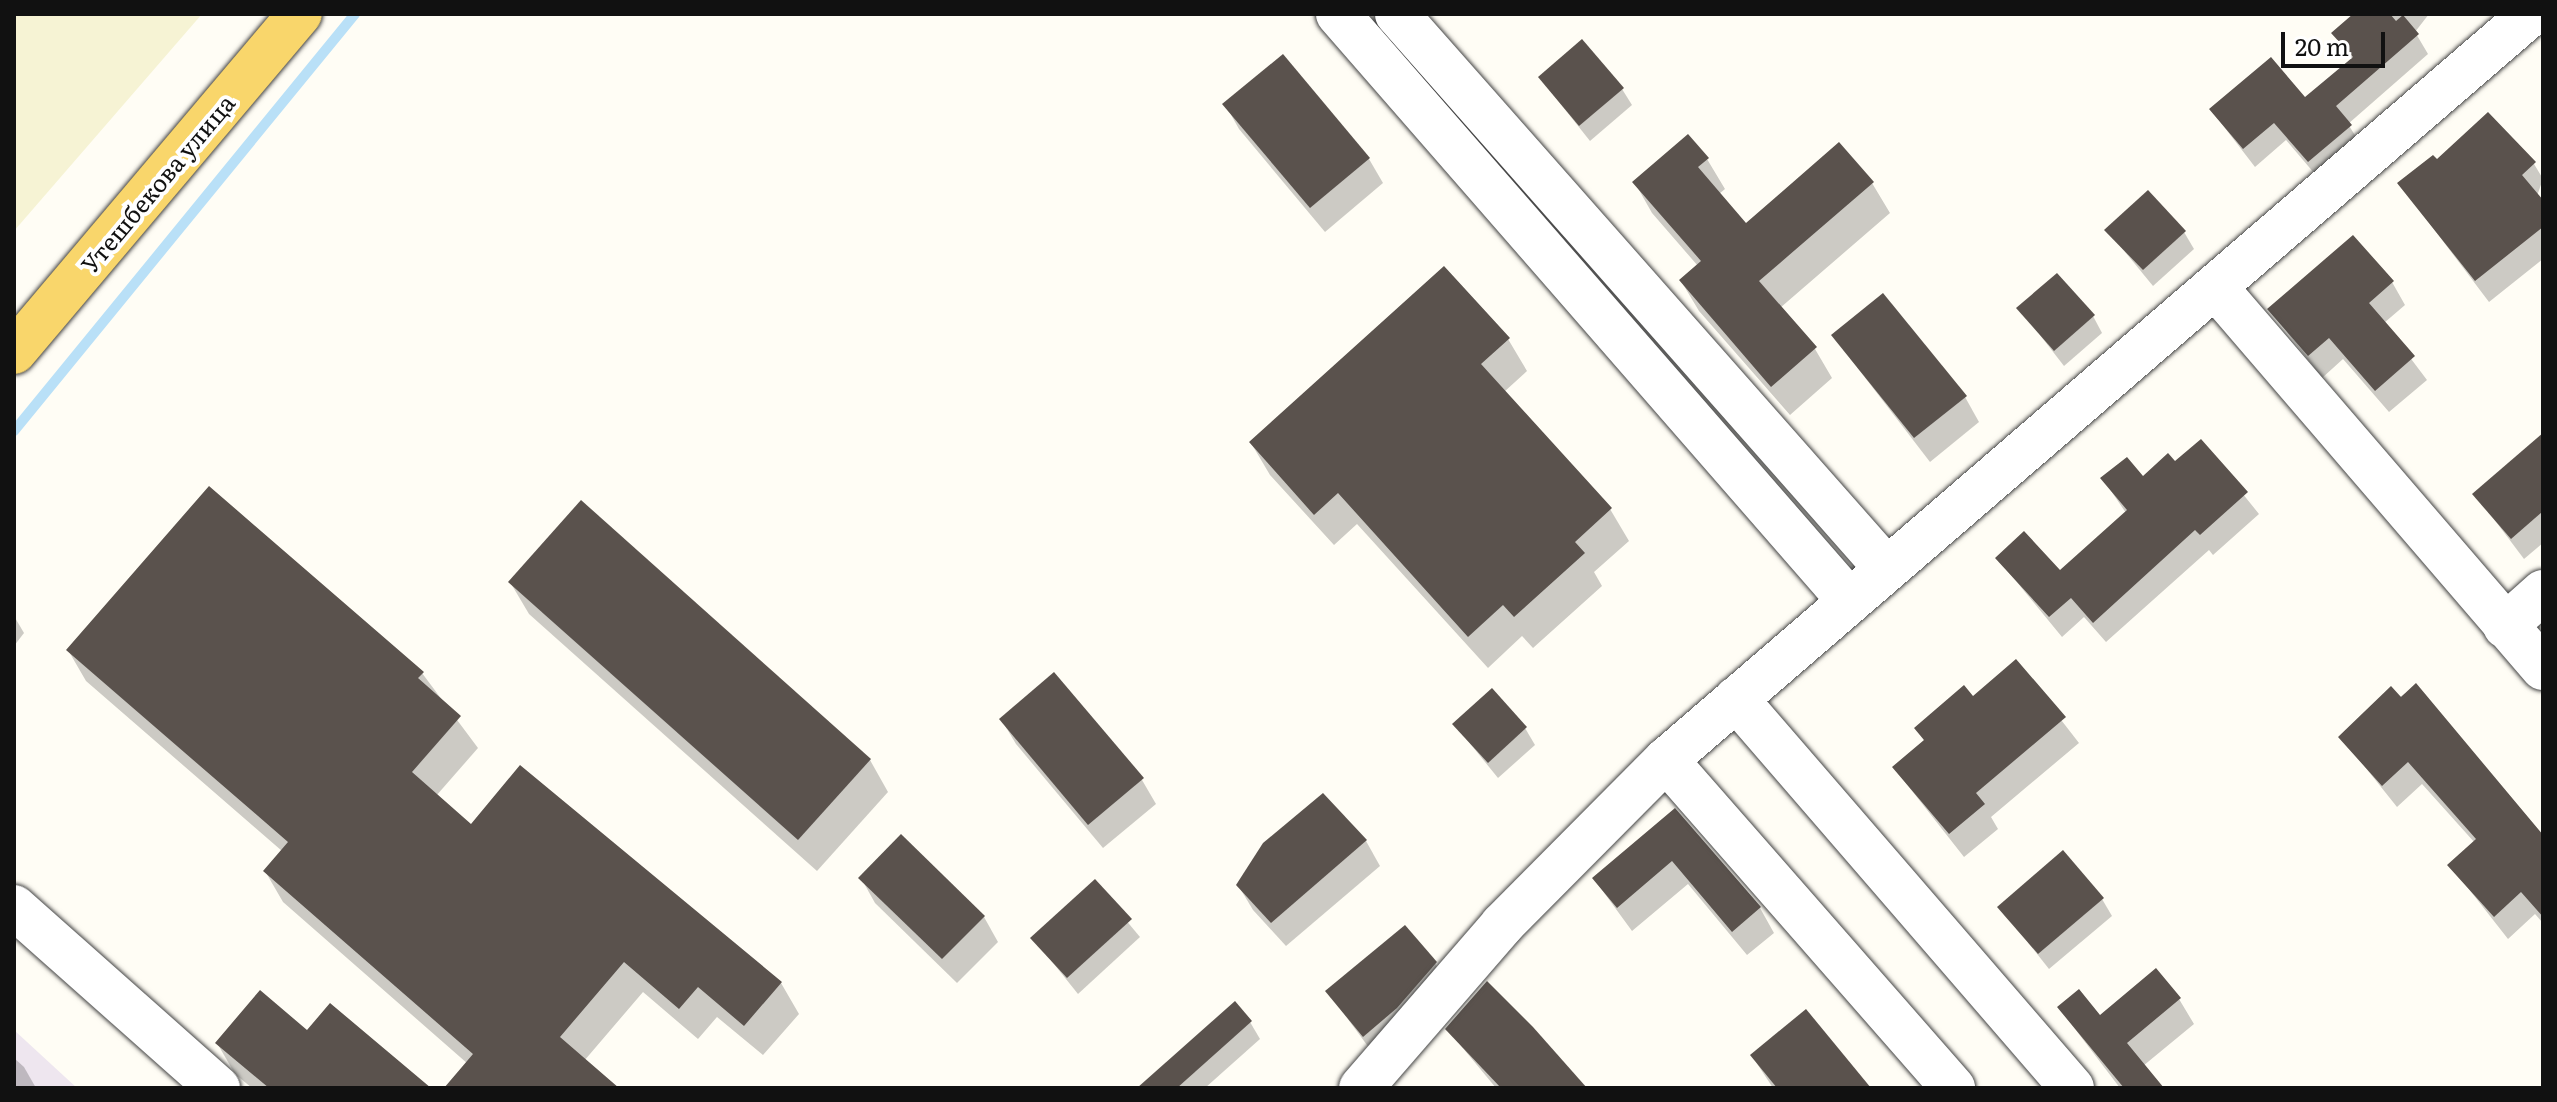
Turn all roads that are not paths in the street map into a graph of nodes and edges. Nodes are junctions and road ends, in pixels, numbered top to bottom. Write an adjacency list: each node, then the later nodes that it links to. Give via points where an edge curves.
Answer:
1 (300, 14): 7 (main road, Утешбекова улица)
2 (1338, 14): 5 (street)
3 (2531, 14): 6 (street)
4 (1419, 22): 5 (street); 8 (street)
5 (1384, 68): 10 (street)
6 (2217, 289): 8 (street); 11 (street)
7 (14, 352)
8 (1885, 567): 10 (street)
9 (2543, 592): 11 (street)
10 (1847, 598): 13 (street)
11 (2505, 626): 12 (street)
12 (2543, 668)
13 (1736, 699): 14 (street); 19 (street)
14 (1666, 760): 17 (street, via 1502,925); 18 (street)
15 (14, 907): 16 (street)
16 (218, 1088)
17 (1361, 1088)
18 (1953, 1088)
19 (2072, 1088)

